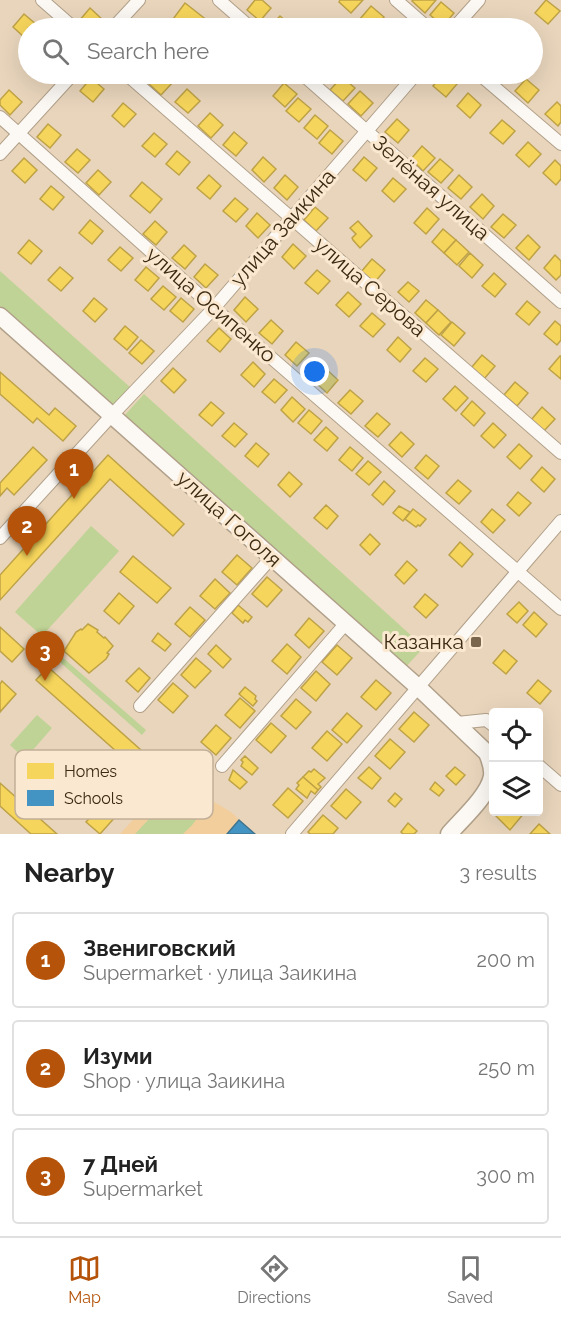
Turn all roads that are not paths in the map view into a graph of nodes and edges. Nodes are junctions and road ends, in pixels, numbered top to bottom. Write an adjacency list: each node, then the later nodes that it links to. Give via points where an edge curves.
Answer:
1 (42, 0): 6 (street)
2 (139, 0): 7 (street)
3 (219, 0): 8 (street)
4 (396, 0): 9 (street)
5 (479, 0): 10 (street)
6 (63, 18)
7 (122, 18)
8 (240, 18)
9 (417, 18)
10 (463, 18)
11 (63, 84): 18 (street)
12 (137, 84): 21 (street, улица Серова)
13 (313, 84): 17 (street, Зелёная улица)
14 (407, 84): 17 (street, улица Заикина)
15 (491, 84): 19 (street)
16 (0, 117): 18 (street, улица Осипенко)
17 (367, 131): 21 (street, улица Заикина); 22 (street, Зелёная улица)
18 (18, 133): 20 (street); 23 (street, улица Осипенко)
19 (561, 144)
20 (0, 154)
21 (290, 217): 23 (street, улица Заикина); 26 (street, улица Серова)
22 (561, 302)
23 (214, 308): 25 (street, улица Заикина); 30 (street, улица Осипенко)
24 (0, 316): 25 (main road, улица Гоголя)
25 (112, 415): 28 (street, улица Заикина); 29 (main road, улица Гоголя)
26 (561, 453)
27 (561, 521): 30 (street)
28 (0, 538)
29 (272, 557): 32 (main road, улица Гоголя); 34 (street)
30 (518, 572): 31 (street, улица Осипенко); 33 (street)
31 (561, 609)
32 (346, 623): 33 (main road, улица Гоголя); 37 (street)
33 (419, 688): 36 (main road, улица Гоголя); 40 (street)
34 (140, 706)
35 (489, 722): 36 (street)
36 (456, 723): 41 (main road, улица Гоголя, via 487,753 492,775 486,791)
37 (222, 766)
38 (543, 769): 39 (street)
39 (561, 785)
40 (292, 834)
41 (449, 834)

